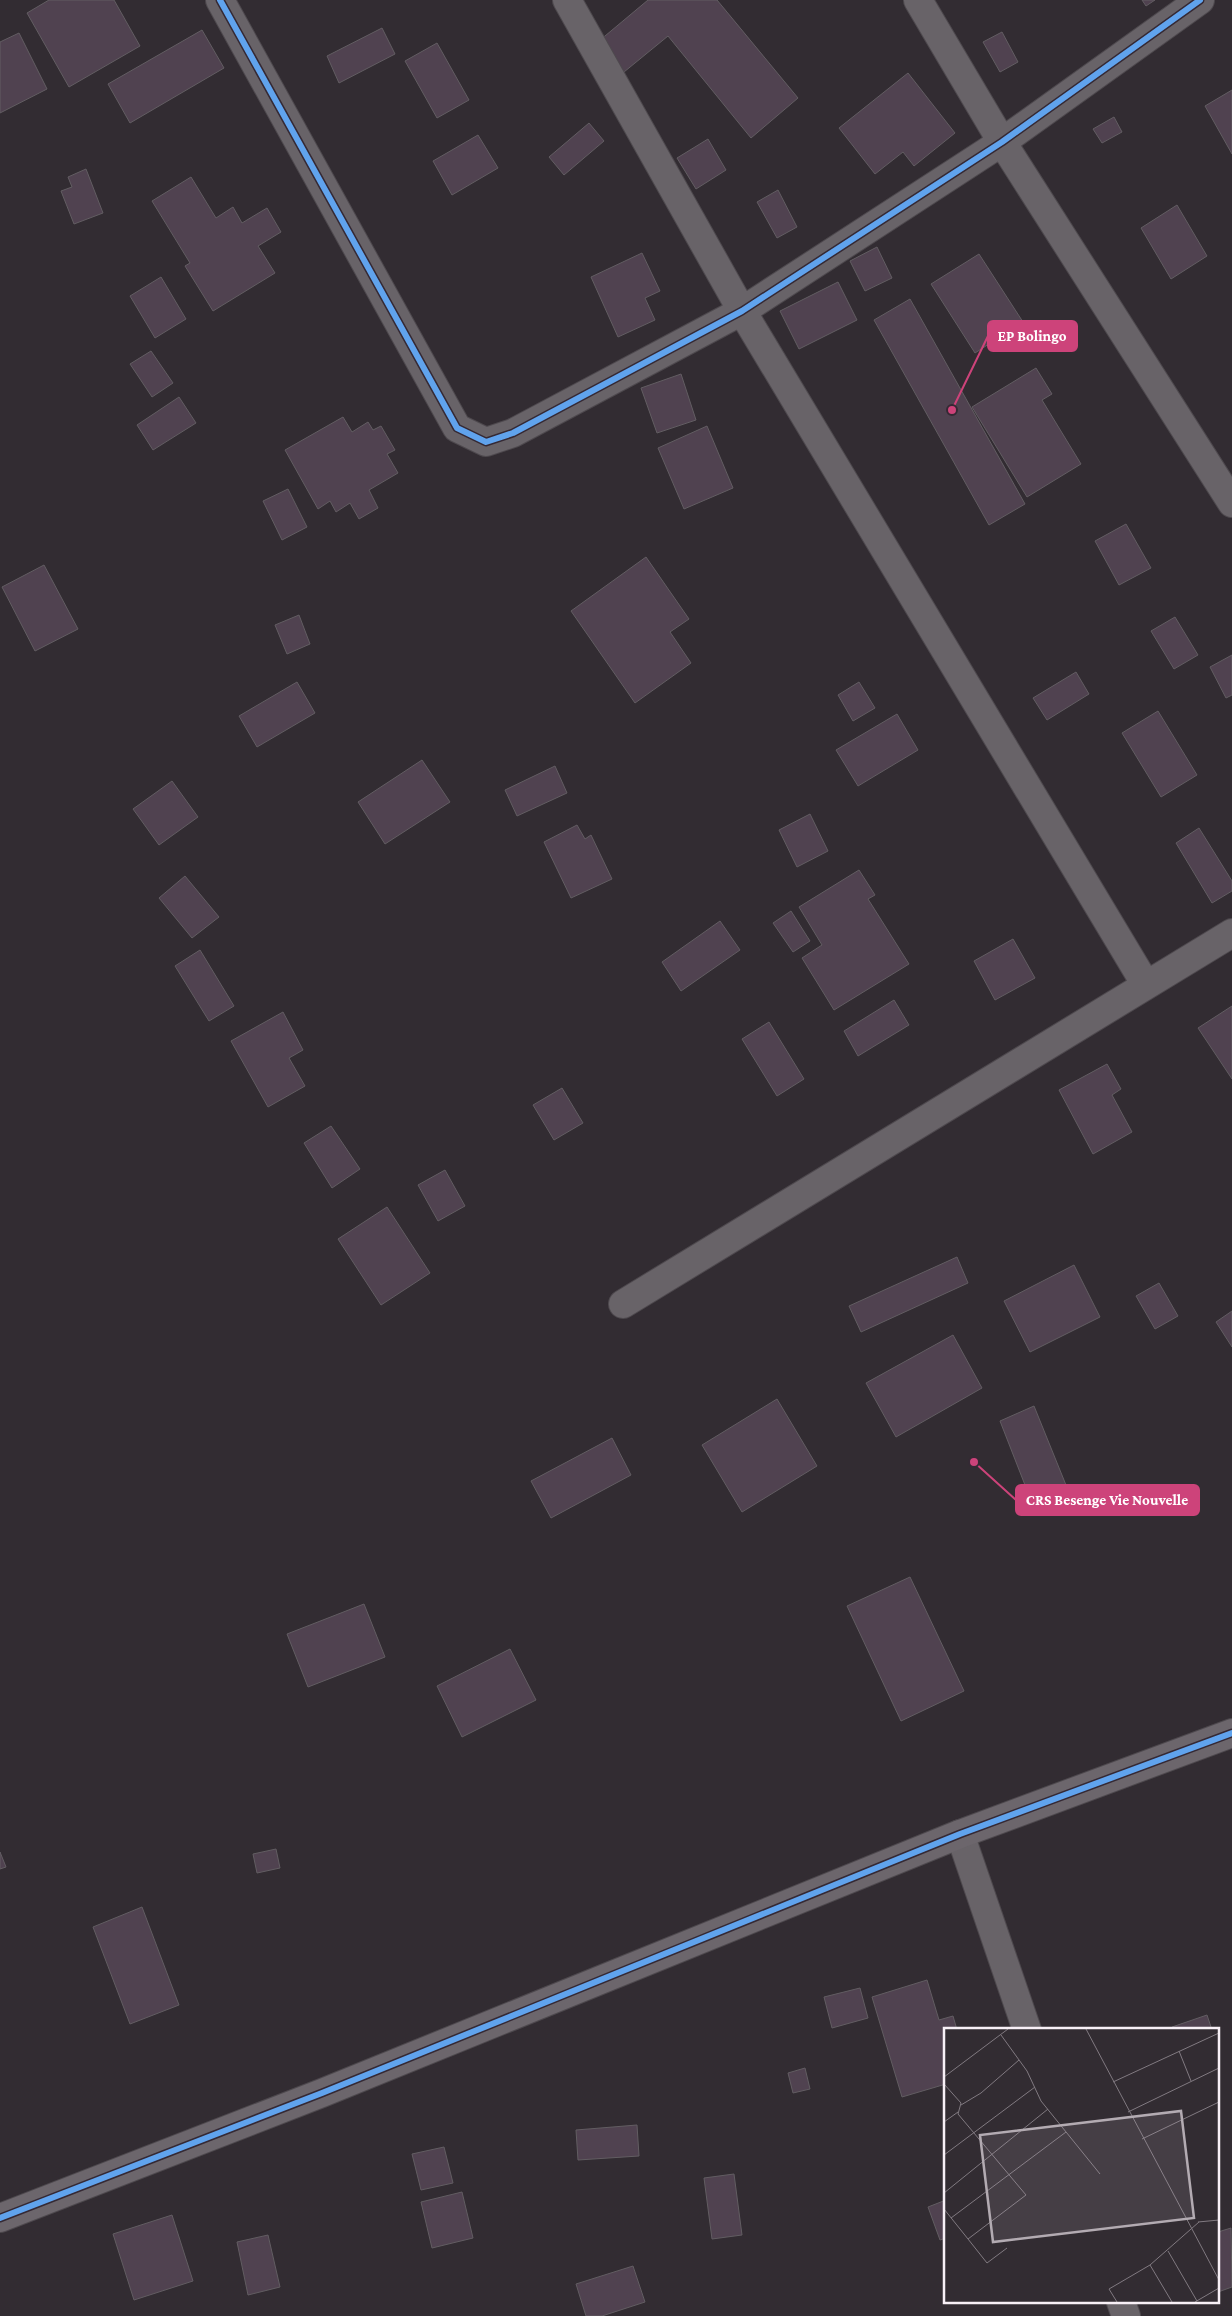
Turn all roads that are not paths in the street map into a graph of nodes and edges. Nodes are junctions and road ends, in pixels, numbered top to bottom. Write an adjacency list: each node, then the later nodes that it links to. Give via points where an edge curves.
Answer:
1 (220, 0): 6 (street, via 457,428 486,442 513,433)
2 (568, 0): 6 (street)
3 (918, 0): 5 (street)
4 (1200, 0): 5 (street)
5 (1002, 142): 6 (street); 7 (street)
6 (742, 310): 9 (street)
7 (1232, 503)
8 (1232, 933): 9 (street)
9 (1146, 985): 10 (street)
10 (623, 1304)
11 (1232, 1733): 12 (street)
12 (960, 1834): 13 (street); 14 (street, via 322,2093)
13 (1026, 2028)
14 (0, 2218)
15 (1122, 2304): 16 (street)
16 (1126, 2316)

